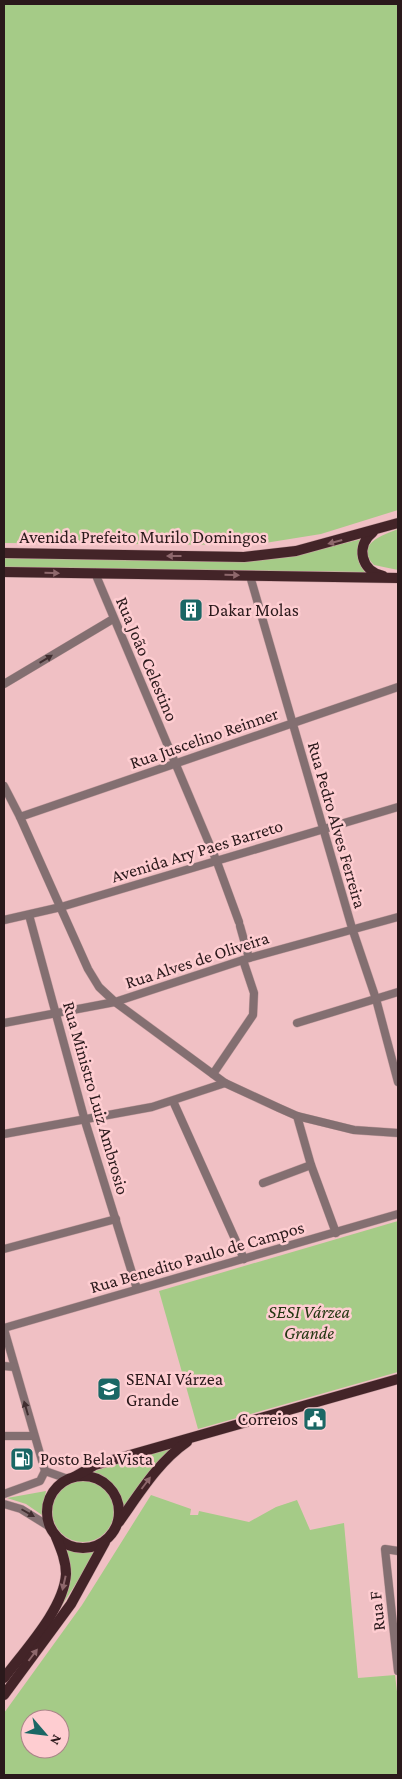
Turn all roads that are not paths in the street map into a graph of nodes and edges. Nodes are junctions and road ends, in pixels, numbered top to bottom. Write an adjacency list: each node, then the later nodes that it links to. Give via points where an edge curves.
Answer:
1 (398, 523): 2 (main road, Avenida Prefeito Murilo Domingos)
2 (376, 530): 3 (main road, Avenida Prefeito Murilo Domingos, one-way to 3, via 296,552 244,557); 7 (main road, via 364,542 363,557 371,571)
3 (4, 553)
4 (4, 572): 5 (main road, Avenida Prefeito Murilo Domingos, one-way to 5)
5 (95, 573): 6 (main road, Avenida Prefeito Murilo Domingos, one-way to 6); 9 (street, Rua João Celestino)
6 (250, 576): 7 (main road, Avenida Prefeito Murilo Domingos); 12 (street, Rua Pedro Alves Ferreira)
7 (386, 577): 8 (main road, Avenida Prefeito Murilo Domingos)
8 (398, 578)
9 (113, 618): 10 (street, one-way to 9); 13 (street, Rua João Celestino)
10 (4, 684)
11 (398, 687): 12 (street, Rua Juscelino Reinner)
12 (292, 723): 13 (street, Rua Juscelino Reinner); 17 (street, Rua Pedro Alves Ferreira)
13 (175, 764): 16 (street, Rua Juscelino Reinner); 18 (street, Rua João Celestino)
14 (4, 786): 16 (street)
15 (398, 807): 17 (street, Avenida Ary Paes Barreto)
16 (20, 817): 19 (street)
17 (323, 828): 18 (street, Avenida Ary Paes Barreto); 23 (street, Rua Pedro Alves Ferreira)
18 (217, 862): 19 (street, Avenida Ary Paes Barreto); 24 (street, Rua João Celestino, via 239,924)
19 (61, 907): 20 (street, Avenida Ary Paes Barreto); 27 (street, via 88,969 99,987)
20 (29, 915): 22 (street, Avenida Ary Paes Barreto); 28 (street, Rua Ministro Luiz Ambrosio)
21 (398, 917): 23 (street, Rua Alves de Oliveira)
22 (4, 920)
23 (352, 928): 24 (street, Rua Alves de Oliveira); 26 (street, Rua Pedro Alves Ferreira)
24 (246, 959): 27 (street, Rua Alves de Oliveira); 32 (street, Rua João Celestino, via 254,993 253,1015)
25 (398, 992): 26 (street)
26 (376, 999): 30 (street); 31 (street, Rua Pedro Alves Ferreira)
27 (115, 1002): 28 (street, Rua Alves de Oliveira); 32 (street)
28 (56, 1014): 29 (street, Rua Alves de Oliveira); 37 (street, Rua Ministro Luiz Ambrosio)
29 (4, 1023)
30 (297, 1023)
31 (395, 1059): 33 (street, Rua Pedro Alves Ferreira)
32 (213, 1074): 34 (street)
33 (398, 1082)
34 (225, 1083): 35 (street); 36 (street)
35 (173, 1101): 37 (street); 46 (street)
36 (298, 1116): 38 (street, via 354,1130); 40 (street)
37 (86, 1121): 39 (street); 43 (street, Rua Ministro Luiz Ambrosio)
38 (398, 1133)
39 (4, 1134)
40 (311, 1165): 41 (street); 44 (street)
41 (263, 1183)
42 (398, 1214): 44 (street, Rua Benedito Paulo de Campos)
43 (116, 1219): 45 (street); 47 (street, Rua Ministro Luiz Ambrosio)
44 (336, 1233): 46 (street, Rua Benedito Paulo de Campos)
45 (4, 1249)
46 (244, 1259): 47 (street, Rua Benedito Paulo de Campos)
47 (137, 1289): 48 (street, Rua Benedito Paulo de Campos)
48 (4, 1328): 50 (street)
49 (4, 1366): 50 (street)
50 (14, 1367): 53 (street, one-way to 50)
51 (398, 1379): 54 (main road)
52 (4, 1436): 53 (street)
53 (34, 1436): 55 (street)
54 (195, 1437): 56 (main road, via 95,1465); 59 (main road, one-way to 54, via 170,1455)
55 (45, 1471): 56 (street); 57 (street, via 37,1482)
56 (71, 1478): 59 (main road, via 93,1478 112,1490 119,1512); 60 (main road, via 60,1485 49,1500 47,1509)
57 (4, 1494)
58 (4, 1504): 60 (street, one-way to 60, via 21,1509)
59 (118, 1523): 61 (main road)
60 (53, 1531): 61 (main road, via 74,1548 96,1547); 65 (main road, one-way to 65, via 64,1560 64,1587 49,1616)
61 (105, 1541): 66 (main road, one-way to 61, via 71,1604)
62 (398, 1551): 63 (street, Rua F, via 385,1549)
63 (397, 1656): 64 (street, Rua F)
64 (398, 1670)
65 (4, 1678)
66 (4, 1695)

